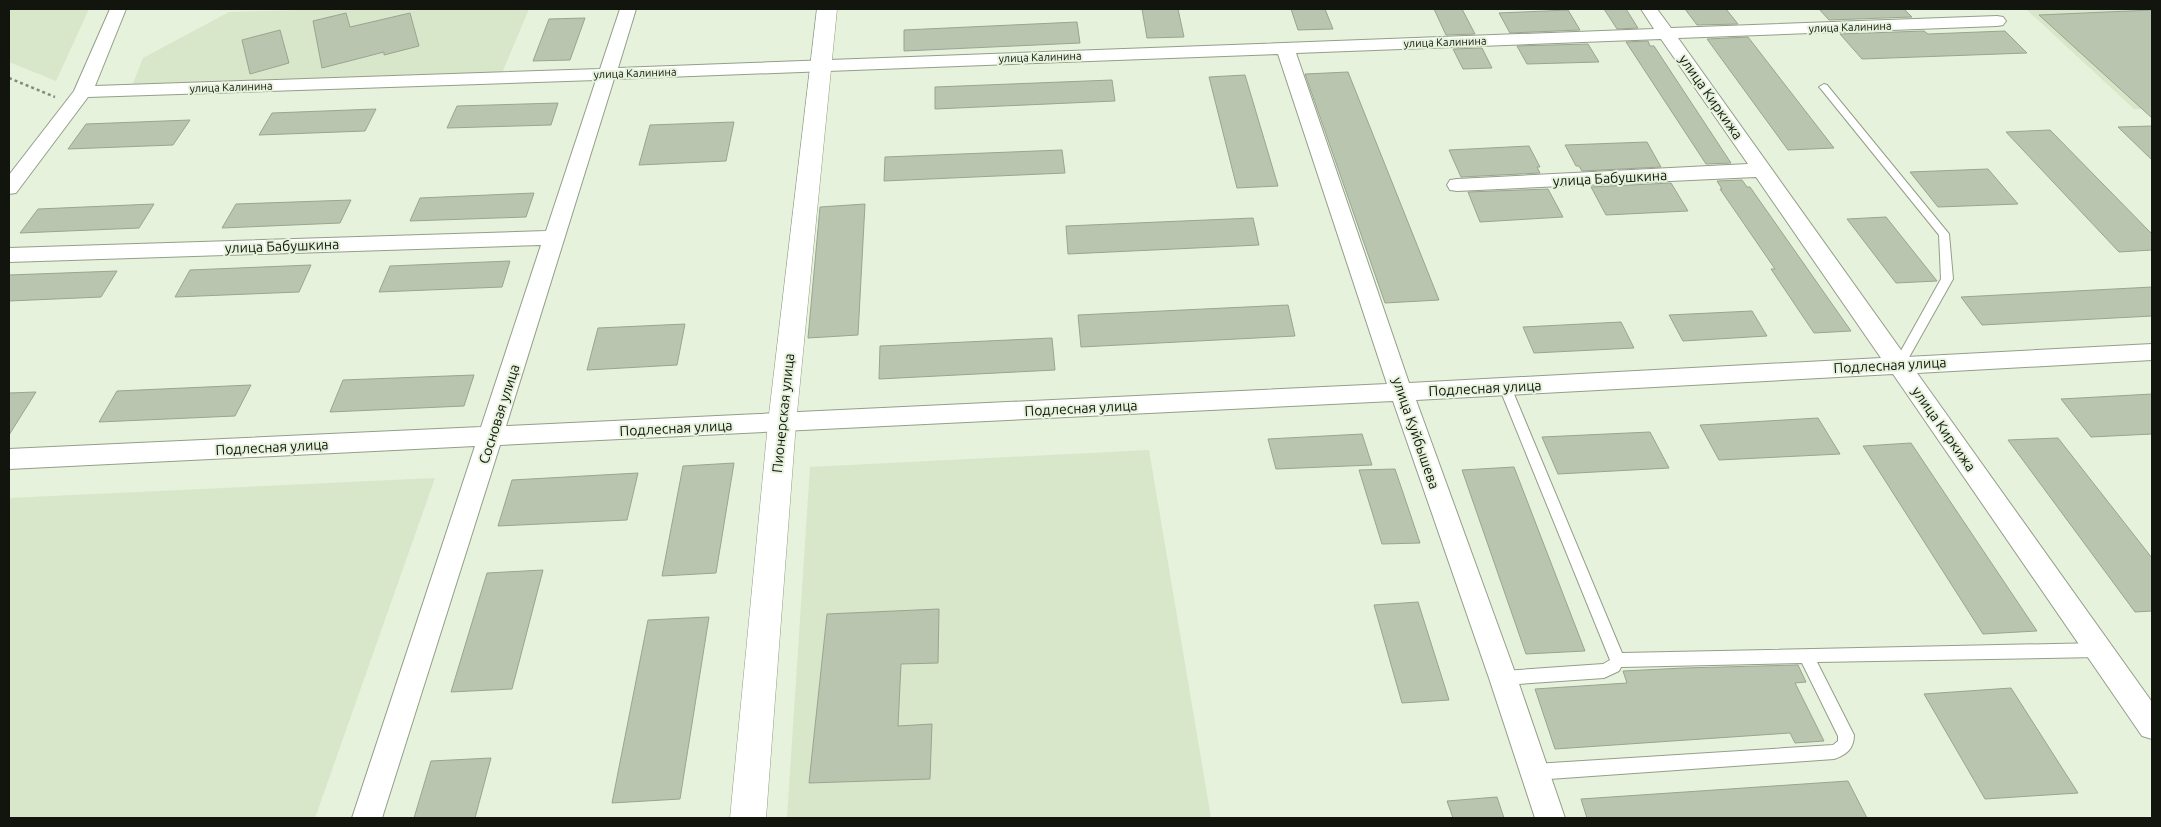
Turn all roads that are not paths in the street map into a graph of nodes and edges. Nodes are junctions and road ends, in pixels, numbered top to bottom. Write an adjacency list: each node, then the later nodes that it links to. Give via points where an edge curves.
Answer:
1 (118, 9): 11 (street)
2 (628, 9): 9 (street, Сосновая улица)
3 (828, 9): 8 (street, Пионерская улица)
4 (1649, 9): 6 (street, улица Киркижа)
5 (1997, 21): 6 (street, улица Калинина)
6 (1667, 35): 7 (street, улица Калинина); 12 (street, улица Киркижа)
7 (1285, 47): 8 (street, улица Калинина); 20 (street, улица Куйбышева)
8 (821, 65): 9 (street, улица Калинина); 21 (street, Пионерская улица)
9 (607, 74): 11 (street, улица Калинина); 15 (street, Сосновая улица)
10 (1824, 87): 18 (lane, via 1944,234 1947,279)
11 (79, 99): 14 (street)
12 (1762, 170): 13 (street, улица Бабушкина); 18 (street, улица Киркижа)
13 (1457, 185)
14 (9, 188)
15 (555, 238): 16 (street, улица Бабушкина); 22 (street, Сосновая улица)
16 (9, 255)
17 (2152, 352): 18 (street, Подлесная улица)
18 (1899, 365): 19 (street, Подлесная улица); 24 (street, улица Киркижа)
19 (1505, 387): 20 (street, Подлесная улица); 26 (lane)
20 (1401, 392): 21 (street, Подлесная улица); 27 (street, улица Куйбышева)
21 (782, 423): 22 (street, Подлесная улица); 31 (street, Пионерская улица)
22 (492, 437): 23 (street, Подлесная улица); 30 (street, Сосновая улица)
23 (9, 459)
24 (2099, 650): 25 (lane); 28 (street, улица Киркижа)
25 (1806, 656): 26 (lane); 29 (lane, via 1846,735 1847,741 1842,749)
26 (1616, 660): 27 (lane, via 1614,666 1604,672)
27 (1503, 678): 29 (street, улица Куйбышева)
28 (2152, 726)
29 (1534, 772): 32 (street, улица Куйбышева)
30 (368, 818)
31 (748, 818)
32 (1550, 818)

